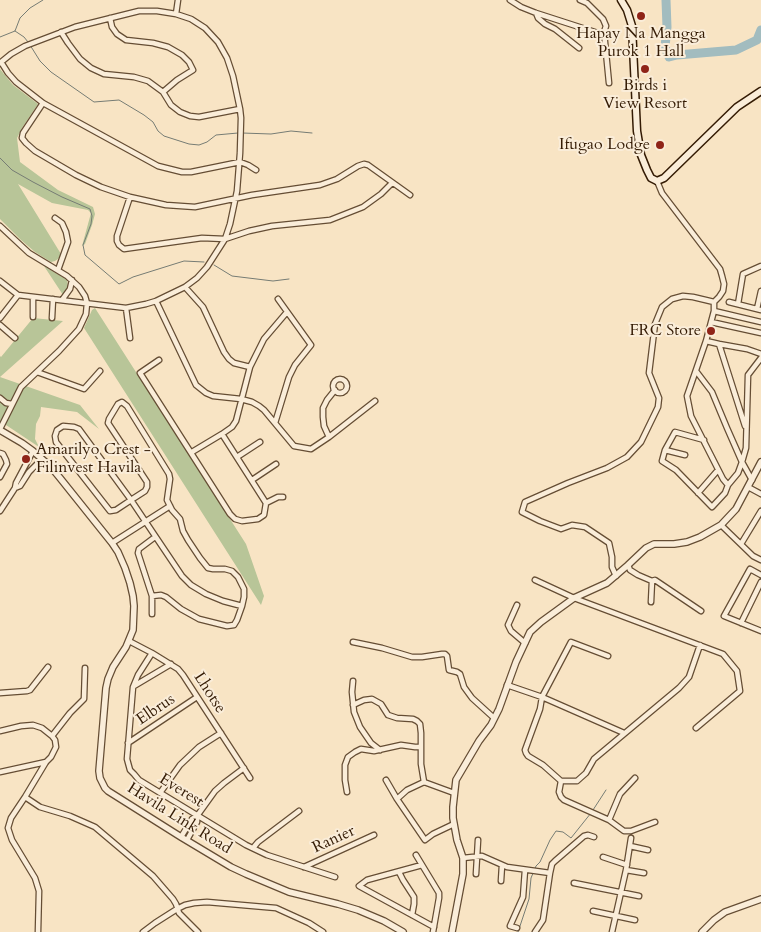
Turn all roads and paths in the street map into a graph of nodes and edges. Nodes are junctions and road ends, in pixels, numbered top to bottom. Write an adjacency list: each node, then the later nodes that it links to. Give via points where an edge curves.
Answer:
1 (178, 0): 6 (street)
2 (510, 0): 5 (street)
3 (580, 0): 9 (street, via 603,20)
4 (621, 0): 19 (main road, via 628,10 632,26 641,155 651,178)
5 (536, 13): 9 (street, via 601,34); 10 (street, via 538,18)
6 (176, 14): 7 (street, via 139,11); 16 (street, via 205,28 218,42 233,76)
7 (110, 18): 8 (street); 14 (street, via 117,34 126,40 168,47 189,62 193,70)
8 (61, 32): 11 (street, via 25,46); 14 (street, via 80,59 91,68 104,74 134,77)
9 (604, 32): 12 (street)
10 (579, 48)
11 (0, 63): 15 (street, via 16,82)
12 (609, 83)
13 (761, 91): 19 (main road, via 737,107 664,178)
14 (163, 92): 16 (street, via 171,105 190,116)
15 (43, 103): 17 (street, via 158,166 191,172); 22 (street, via 24,133 22,138 26,143 76,175)
16 (240, 109): 17 (street)
17 (240, 162): 18 (street); 23 (street)
18 (256, 170)
19 (657, 181): 39 (street, via 662,193 720,269 723,290)
20 (392, 183): 21 (street); 23 (street, via 364,164 320,185); 26 (street, via 362,207 339,217 272,226)
21 (410, 195)
22 (130, 197): 23 (street, via 195,207); 26 (street, via 117,236 119,245 124,249 202,238)
23 (236, 199): 26 (street)
24 (55, 218): 28 (street, via 62,223 68,242)
25 (0, 226): 28 (street, via 29,253)
26 (225, 239): 31 (street, via 207,268)
27 (761, 266): 42 (street, via 743,274)
28 (58, 270): 30 (street)
29 (0, 280): 33 (street)
30 (72, 280): 37 (street); 41 (street)
31 (185, 287): 38 (street); 61 (street, via 203,307 228,359)
32 (761, 291): 44 (street)
33 (18, 294): 34 (street); 48 (street)
34 (33, 297): 35 (street); 47 (street)
35 (53, 299): 37 (street); 49 (street)
36 (278, 299): 46 (street)
37 (62, 300): 41 (street)
38 (156, 301): 43 (street); 67 (street, via 196,385 206,394)
39 (714, 302): 45 (street); 110 (street, via 683,296 662,307 656,324 649,373 659,398 658,407 641,442 627,457 607,468 526,502 522,512 561,529 572,525 585,526 609,543)
40 (729, 302): 42 (street)
41 (88, 303): 43 (street); 64 (street, via 79,329)
42 (738, 304): 44 (street)
43 (126, 308): 55 (street)
44 (759, 309)
45 (714, 311): 50 (street); 51 (street)
46 (287, 312): 61 (street, via 264,339); 70 (street, via 311,345 289,377)
47 (33, 317)
48 (0, 318)
49 (52, 318)
50 (712, 322): 53 (street); 56 (street)
51 (761, 322)
52 (0, 325): 54 (street)
53 (761, 333)
54 (15, 338)
55 (130, 338)
56 (706, 341): 57 (street); 63 (street)
57 (719, 344): 58 (street); 72 (street)
58 (761, 354)
59 (761, 358): 72 (street, via 748,374)
60 (159, 360): 79 (street, via 140,373)
61 (250, 367): 67 (street)
62 (100, 371): 64 (street, via 84,389)
63 (696, 371): 75 (street, via 687,396 691,416); 84 (street, via 712,392)
64 (37, 372): 69 (street, via 21,387)
65 (335, 390): 74 (street, via 323,408 322,417)
66 (0, 398): 69 (street)
67 (241, 398): 70 (street, via 259,406); 73 (street, via 236,421)
68 (375, 401): 74 (street)
69 (12, 404): 71 (street)
70 (276, 423): 74 (street, via 294,446 304,449 311,449)
71 (0, 430): 78 (street, Havila Link Road)
72 (747, 431): 84 (street)
73 (222, 434): 79 (street); 82 (street)
74 (329, 437)
75 (704, 440): 77 (street, via 675,432); 87 (street)
76 (260, 442): 82 (street)
77 (665, 450): 81 (street); 94 (street, via 662,461 676,470)
78 (32, 451): 83 (street, Havila Link Road); 93 (street)
79 (192, 452): 98 (street, via 235,519 258,519 264,515)
80 (0, 453): 88 (street, via 7,464)
81 (685, 454)
82 (237, 457): 89 (street)
83 (42, 459): 93 (street); 105 (street, Havila Link Road)
84 (742, 462): 90 (street); 91 (street)
85 (761, 462): 90 (street)
86 (276, 464): 89 (street)
87 (718, 470): 91 (street); 94 (street)
88 (0, 477)
89 (252, 480): 98 (street)
90 (752, 480): 92 (street)
91 (728, 486): 94 (street, via 712,507)
92 (748, 487): 95 (street); 103 (street, via 736,509)
93 (15, 488): 100 (street)
94 (698, 493)
95 (761, 494)
96 (283, 497): 98 (street)
97 (131, 500): 97 (street, via 110,511 56,442 57,430 63,426 79,429); 99 (street, via 145,492 147,482 108,423 122,402 169,474 167,500); 102 (street)
98 (266, 502)
99 (170, 506): 102 (street); 118 (street, via 208,568 232,571 238,577 244,589)
100 (0, 511)
101 (761, 511): 106 (street)
102 (145, 522): 104 (street); 105 (street)
103 (721, 525): 106 (street); 108 (street, via 687,542 654,544)
104 (155, 537): 114 (street, via 138,553); 118 (street, via 191,585 206,594)
105 (112, 543): 123 (street, Havila Link Road, via 125,568 133,596 134,621)
106 (741, 544): 107 (street)
107 (761, 560)
108 (628, 565): 110 (street); 112 (street, via 630,570)
109 (761, 575): 121 (street, via 750,569 724,616)
110 (616, 576): 115 (street)
111 (535, 580): 115 (street)
112 (652, 581): 116 (street); 119 (street)
113 (761, 582): 121 (street)
114 (152, 596): 118 (street, via 161,595 199,619 227,626 234,625); 120 (street)
115 (574, 598): 125 (street, via 530,632); 126 (street)
116 (651, 602)
117 (517, 605): 125 (street, via 508,626)
118 (242, 606)
119 (701, 611)
120 (152, 614)
121 (741, 623): 122 (street)
122 (761, 631)
123 (129, 641): 127 (street, Lhotse); 169 (street, Havila Link Road, via 108,679 100,778 108,791)
124 (353, 642): 139 (street, via 412,657 445,654 449,670 460,674 472,698)
125 (525, 643): 133 (street)
126 (700, 645): 141 (street, via 723,654 737,671 740,691); 144 (street, via 689,677)
127 (152, 654): 129 (street, Lhotse); 134 (street, Everest)
128 (608, 656): 137 (street, via 571,642)
129 (171, 664): 134 (street); 136 (street, Lhotse)
130 (48, 667): 135 (street, via 30,690)
131 (86, 668): 145 (street, via 84,699)
132 (353, 680): 138 (street)
133 (507, 685): 137 (street); 139 (street)
134 (133, 687): 146 (street, Everest)
135 (0, 693)
136 (198, 697): 143 (street, Lhotse); 146 (street, Elbrus)
137 (542, 697): 144 (street); 155 (street, via 525,750 528,756)
138 (353, 705): 147 (street, via 372,700 381,704 388,715 417,721 420,724); 148 (street, via 360,727)
139 (494, 718): 159 (street, via 456,780)
140 (0, 724): 142 (street)
141 (696, 728)
142 (2, 731): 145 (street, via 33,725)
143 (221, 733): 150 (street, Lhotse); 158 (street, via 180,765)
144 (624, 734): 155 (street, via 594,759 577,781)
145 (52, 736): 149 (street, via 56,747)
146 (128, 743): 158 (street, Everest, via 130,770)
147 (421, 747): 148 (street, via 401,745); 156 (street)
148 (380, 750): 157 (street, via 361,750 348,757 345,765)
149 (46, 762): 151 (street); 160 (street)
150 (244, 768): 152 (street, Lhotse); 163 (street, via 215,790)
151 (0, 772)
152 (250, 778)
153 (635, 778): 164 (street, via 620,794)
154 (386, 780): 161 (street)
155 (561, 781): 164 (street, via 559,792 564,800)
156 (424, 782): 159 (street); 161 (street)
157 (347, 792)
158 (160, 793): 163 (street, Everest)
159 (454, 793): 166 (street)
160 (25, 797): 194 (street, via 40,807 94,827 152,876); 201 (street, via 8,828 39,891)
161 (397, 799): 166 (street, via 425,840)
162 (299, 811): 173 (street)
163 (198, 816): 169 (street); 173 (street, Everest)
164 (609, 820): 165 (street, via 629,832)
165 (655, 822)
166 (454, 824): 178 (street)
167 (594, 837): 185 (street, via 584,836 555,861)
168 (631, 838): 172 (street)
169 (184, 839): 205 (street, Havila Link Road, via 279,888 358,910)
170 (478, 840): 176 (street)
171 (372, 844): 181 (street, Ranier, via 372,836)
172 (630, 846): 174 (street); 182 (street)
173 (253, 848): 181 (street, Everest)
174 (648, 850)
175 (416, 855): 179 (street)
176 (477, 856): 178 (street); 180 (street); 187 (street)
177 (603, 857): 182 (street)
178 (463, 858): 206 (street)
179 (422, 865): 184 (street); 200 (street, via 439,893)
180 (502, 865): 183 (street); 189 (street)
181 (304, 867): 188 (street, Everest)
182 (627, 867): 186 (street); 191 (street)
183 (525, 870): 185 (street); 199 (street, via 522,897 510,926)
184 (400, 872): 196 (street, via 414,897); 196 (street, via 367,880 359,886)
185 (550, 873): 207 (street, via 543,920)
186 (644, 873)
187 (476, 874)
188 (335, 877)
189 (501, 881)
190 (574, 883): 191 (street)
191 (621, 892): 192 (street); 197 (street)
192 (638, 896)
193 (761, 898): 209 (street, via 725,912)
194 (177, 908): 202 (street); 203 (street, via 178,913); 204 (street, via 207,902 276,908)
195 (593, 911): 197 (street)
196 (412, 915): 200 (street)
197 (616, 915): 198 (street); 208 (street)
198 (635, 920)
199 (516, 928)
200 (434, 930)
201 (38, 932)
202 (143, 932)
203 (198, 932)
204 (323, 932)
205 (403, 932)
206 (452, 932)
207 (535, 932)
208 (612, 932)
209 (702, 932)

